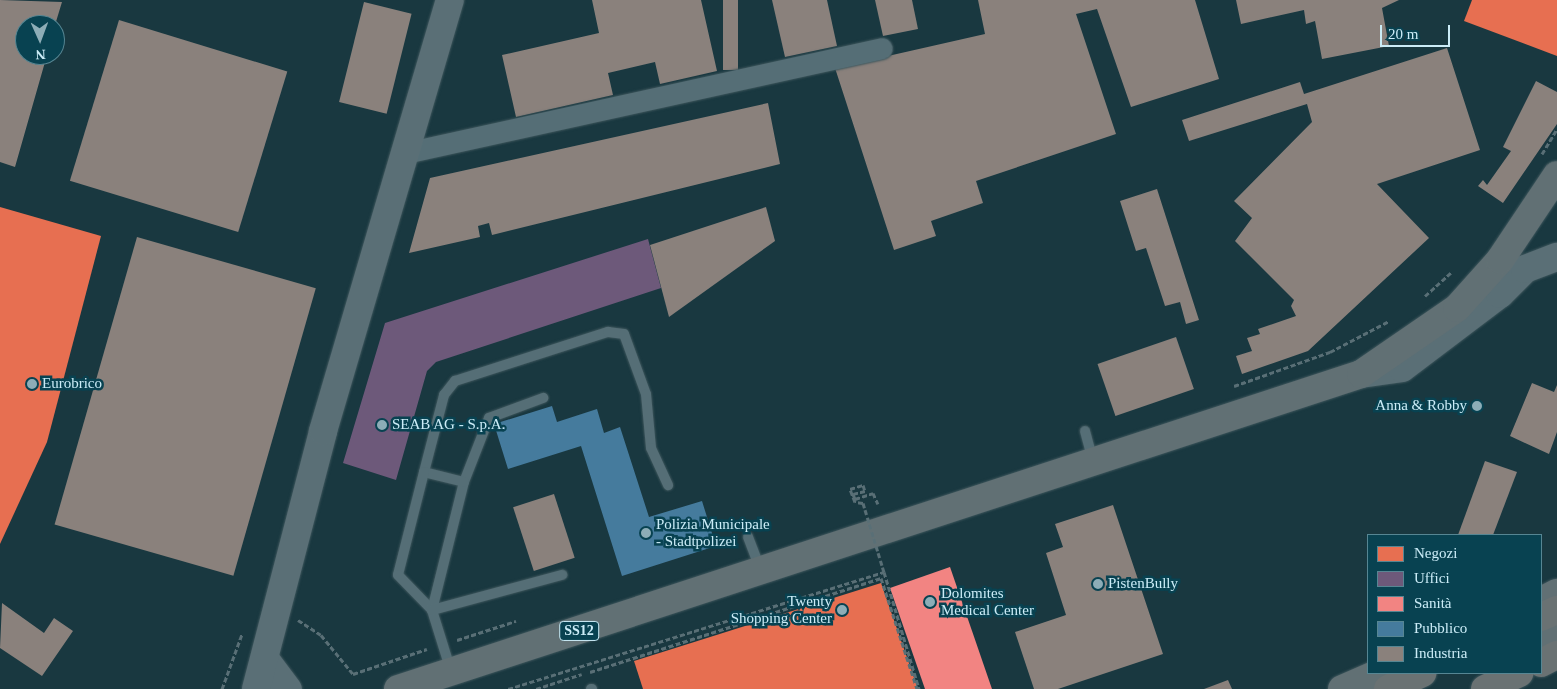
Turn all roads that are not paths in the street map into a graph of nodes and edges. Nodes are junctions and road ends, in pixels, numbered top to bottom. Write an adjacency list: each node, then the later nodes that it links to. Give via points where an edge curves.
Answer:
1 (450, 0): 3 (main road)
2 (882, 48): 3 (street)
3 (405, 153): 24 (main road, via 316,456)
4 (1557, 175): 6 (main road, via 1500,260 1456,308)
5 (1557, 257): 6 (main road, via 1525,269 1500,294 1402,368)
6 (1361, 374): 9 (main road)
7 (543, 398): 11 (lane, via 488,418)
8 (1085, 430): 9 (lane)
9 (1094, 464): 14 (main road)
10 (424, 472): 11 (lane); 12 (lane, via 444,395 455,381 608,332 624,334 646,394 651,448); 18 (lane, via 398,575)
11 (464, 482): 18 (lane)
12 (668, 485)
13 (748, 537): 14 (lane)
14 (761, 572): 26 (main road, SS12)
15 (562, 576): 18 (lane)
16 (1557, 594): 17 (main road)
17 (1542, 601)
18 (432, 610): 26 (lane)
19 (1557, 610): 20 (highway)
20 (1542, 617)
21 (1557, 629): 22 (main road)
22 (1542, 634)
23 (1557, 655): 25 (highway)
24 (265, 659): 30 (main road); 31 (main road)
25 (1542, 662)
26 (451, 672): 32 (main road, SS12)
27 (1377, 674): 33 (main road)
28 (1420, 674): 34 (highway)
29 (1517, 674): 35 (highway)
30 (256, 689)
31 (288, 689)
32 (398, 689)
33 (1342, 689)
34 (1388, 689)
35 (1485, 689)

